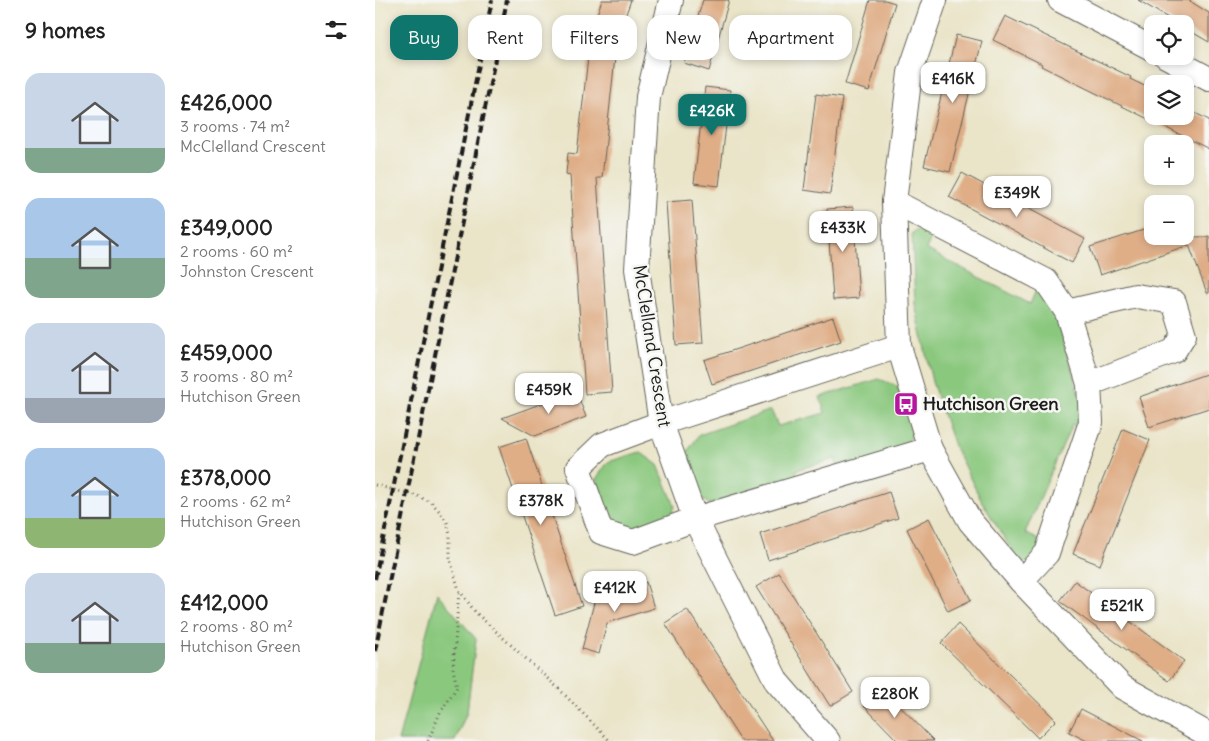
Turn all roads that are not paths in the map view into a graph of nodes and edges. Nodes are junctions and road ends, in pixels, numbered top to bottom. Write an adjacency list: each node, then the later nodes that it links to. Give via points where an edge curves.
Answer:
1 (671, 0): 11 (street, McClelland Crescent, via 648,97 637,269)
2 (935, 0): 7 (street, via 910,73)
3 (1060, 0): 4 (street)
4 (1144, 44)
5 (1183, 65): 6 (street)
6 (1209, 79)
7 (894, 202): 8 (street, via 1046,281); 9 (street)
8 (1067, 312): 10 (street); 10 (street, via 1137,296 1174,302 1184,334 1174,351)
9 (899, 346): 11 (street); 12 (street)
10 (1089, 384): 14 (street, via 1091,422 1047,553)
11 (661, 423): 13 (street, McClelland Crescent); 13 (street, via 602,445 578,468 601,532 633,542)
12 (930, 449): 13 (street); 14 (street, via 969,521)
13 (695, 519): 16 (street, McClelland Crescent, via 777,682)
14 (1021, 581): 15 (street, via 1122,687)
15 (1209, 735)
16 (828, 741)

